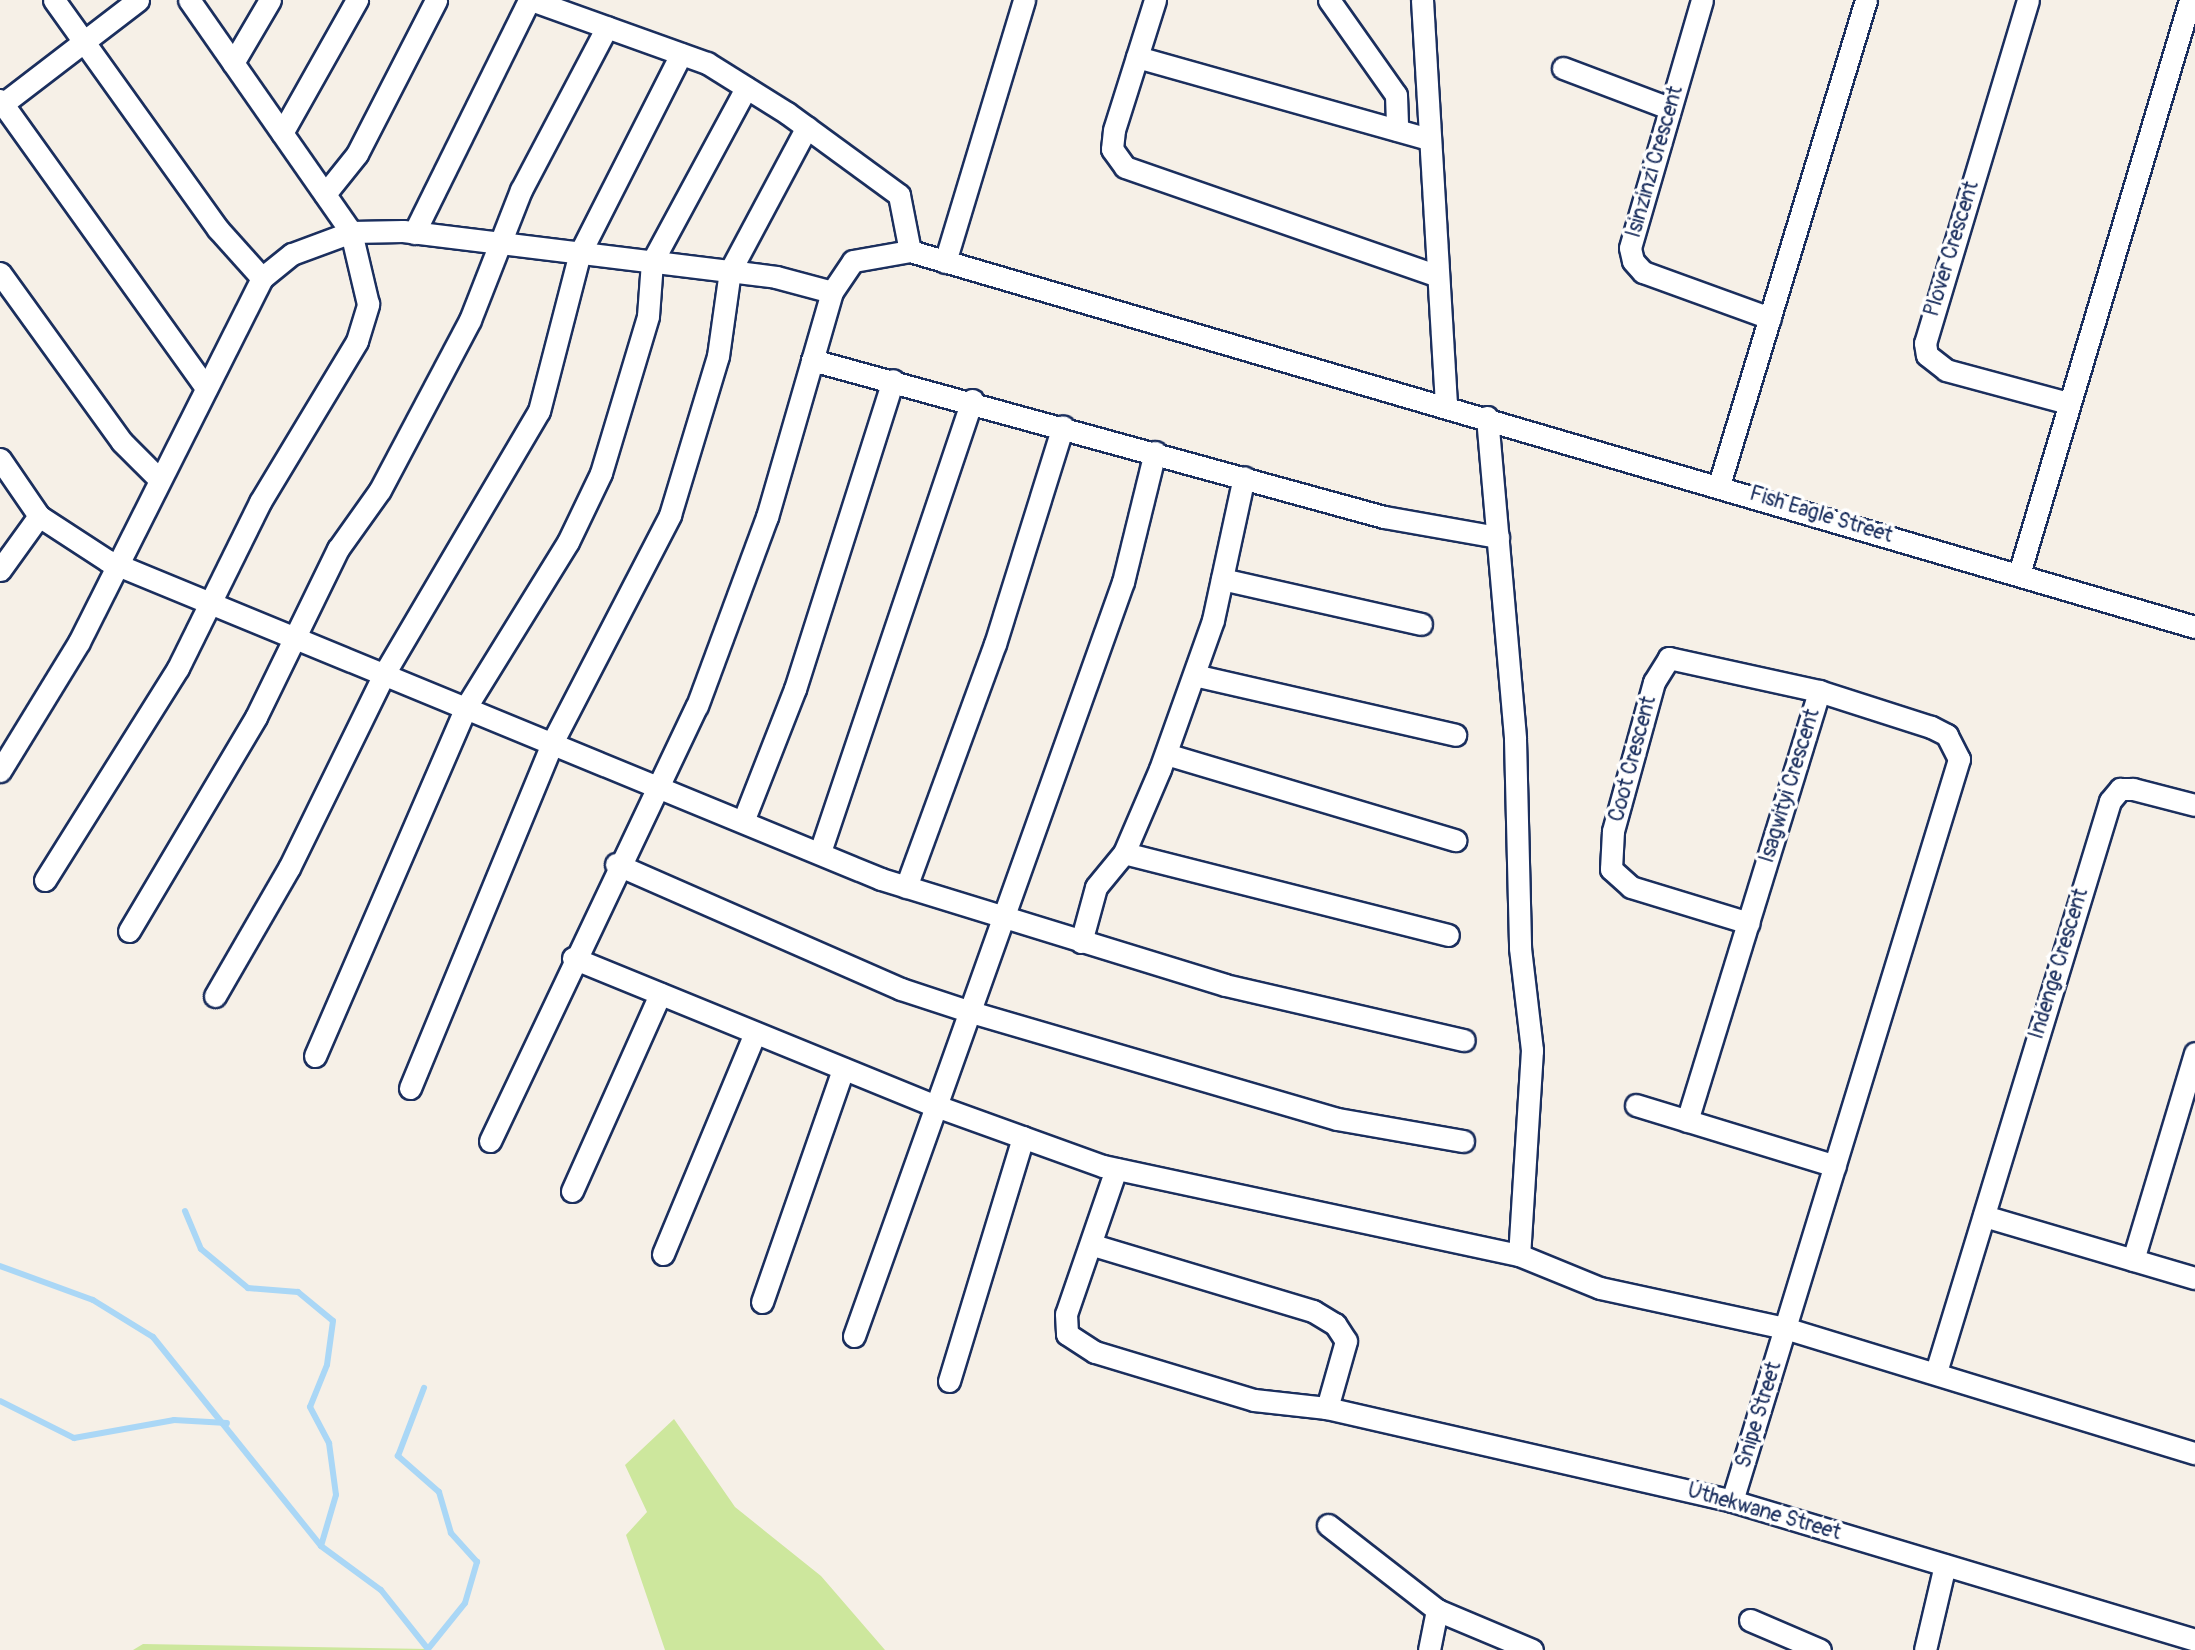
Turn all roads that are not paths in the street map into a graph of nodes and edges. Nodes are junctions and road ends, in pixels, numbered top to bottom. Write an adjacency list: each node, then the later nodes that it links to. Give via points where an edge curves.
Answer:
1 (54, 0): 17 (street)
2 (138, 0): 17 (street)
3 (189, 0): 20 (street)
4 (270, 0): 20 (street)
5 (357, 0): 27 (street)
6 (436, 0): 29 (street, via 357,154)
7 (530, 0): 16 (street); 31 (street)
8 (1024, 0): 36 (street)
9 (1155, 0): 19 (street)
10 (1329, 0): 26 (street, via 1396,95)
11 (1422, 0): 28 (street)
12 (1702, 0): 24 (street, Isinzinzi Crescent)
13 (1866, 0): 42 (street)
14 (2028, 0): 47 (street, Plover Crescent, via 1925,343 1927,355 1946,370)
15 (2190, 0): 47 (street)
16 (607, 27): 18 (street); 32 (street)
17 (82, 39): 23 (street); 40 (street, via 218,229)
18 (681, 54): 22 (street); 34 (street)
19 (1137, 57): 26 (street); 39 (street, via 1114,130 1112,149 1125,167)
20 (233, 63): 27 (street)
21 (1563, 68): 24 (street)
22 (746, 88): 25 (street); 35 (street)
23 (1, 104): 45 (street)
24 (1668, 108): 42 (street, Isinzinzi Crescent, via 1630,248 1633,261 1643,272)
25 (807, 127): 33 (street, via 899,195); 37 (street)
26 (1397, 130): 28 (street)
27 (282, 133): 29 (street)
28 (1429, 139): 39 (street)
29 (325, 194): 30 (street)
30 (351, 232): 31 (street); 40 (street, via 292,254); 62 (street, via 368,304 357,341 260,502)
31 (414, 233): 32 (street)
32 (498, 243): 34 (street); 65 (street, via 470,320)
33 (910, 251): 36 (street, Fish Eagle Street); 41 (street, via 853,261)
34 (580, 253): 35 (street); 66 (street, via 539,411)
35 (652, 262): 37 (street); 69 (street, via 648,316 601,474 568,542)
36 (945, 262): 48 (street, Fish Eagle Street)
37 (730, 271): 41 (street); 71 (street, via 718,356 670,515)
38 (0, 273): 53 (street, via 122,442)
39 (1436, 275): 48 (street)
40 (262, 278): 45 (street)
41 (832, 292): 43 (street)
42 (1769, 318): 55 (street)
43 (812, 359): 44 (street); 74 (street, via 736,605 697,706)
44 (893, 380): 46 (street); 76 (street, via 794,689)
45 (206, 388): 53 (street)
46 (972, 400): 50 (street); 78 (street)
47 (2068, 403): 60 (street)
48 (1446, 405): 49 (street, Fish Eagle Street)
49 (1487, 417): 55 (street, Fish Eagle Street); 57 (street)
50 (1063, 426): 51 (street); 82 (street, via 995,644)
51 (1155, 452): 54 (street); 83 (street, via 1123,582)
52 (0, 459): 56 (street)
53 (157, 477): 58 (street)
54 (1244, 477): 57 (street, via 1384,517); 61 (street)
55 (1719, 485): 60 (street, Fish Eagle Street)
56 (39, 516): 58 (street); 59 (street)
57 (1498, 537): 110 (street, via 1515,738 1520,948 1532,1050)
58 (117, 565): 62 (street); 73 (street, via 79,642)
59 (0, 570)
60 (2019, 574): 64 (street, Fish Eagle Street)
61 (1222, 579): 63 (street); 67 (street)
62 (213, 604): 65 (street); 81 (street)
63 (1421, 624)
64 (2195, 627)
65 (294, 637): 66 (street); 85 (street, via 256,717)
66 (384, 674): 69 (street); 90 (street, via 289,868)
67 (1194, 675): 70 (street); 72 (street)
68 (1819, 691): 84 (street, Isagwityi Crescent); 84 (street, Coot Crescent, via 1670,657 1654,682 1613,831 1611,869 1632,887); 104 (street, Isagwityi Crescent, via 1947,735 1959,759)
69 (466, 707): 71 (street); 95 (street)
70 (1455, 735)
71 (552, 743): 74 (street); 97 (street)
72 (1166, 754): 77 (street); 79 (street)
73 (0, 771)
74 (655, 785): 76 (street); 80 (street)
75 (2195, 805): 107 (street, Indenge Crescent, via 2133,789 2120,789 2110,801)
76 (744, 819): 78 (street)
77 (1455, 840)
78 (820, 852): 82 (street)
79 (1124, 853): 86 (street); 87 (street, via 1096,887)
80 (616, 864): 88 (street); 91 (street, via 901,989)
81 (45, 880)
82 (906, 887): 83 (street)
83 (1001, 916): 87 (street); 91 (street)
84 (1749, 923): 100 (street, Isagwityi Crescent)
85 (129, 930)
86 (1448, 935)
87 (1081, 942): 93 (street, via 1238,988)
88 (573, 958): 89 (street); 103 (street)
89 (660, 994): 92 (street); 106 (street)
90 (215, 996)
91 (971, 1012): 99 (street); 102 (street, via 1337,1119)
92 (755, 1033): 96 (street); 109 (street)
93 (1464, 1040)
94 (2195, 1054): 111 (street)
95 (315, 1056)
96 (843, 1069): 99 (street); 113 (street)
97 (410, 1088)
98 (1636, 1105): 100 (street)
99 (938, 1107): 101 (street); 115 (street)
100 (1686, 1121): 104 (street)
101 (1023, 1138): 105 (street); 117 (street)
102 (1463, 1141)
103 (490, 1142)
104 (1835, 1166): 114 (street, Isagwityi Crescent)
105 (1116, 1170): 108 (street); 110 (street)
106 (572, 1191)
107 (1984, 1216): 111 (street); 116 (street, Indenge Crescent)
108 (1093, 1245): 118 (street, via 1313,1311 1335,1324 1346,1341); 118 (street, Uthekwane Street, via 1066,1314 1067,1334 1096,1352 1254,1400)
109 (663, 1254)
110 (1519, 1255): 114 (street, via 1601,1288)
111 (2133, 1260): 112 (street)
112 (2195, 1278)
113 (762, 1302)
114 (1786, 1328): 116 (street); 120 (street, Snipe Street)
115 (854, 1336)
116 (1936, 1372): 119 (street)
117 (949, 1381)
118 (1327, 1408): 120 (street, Uthekwane Street)
119 (2195, 1453)
120 (1732, 1501): 122 (street, Uthekwane Street)
121 (1328, 1525): 123 (street)
122 (1945, 1565): 125 (street, Uthekwane Street); 129 (street)
123 (1437, 1610): 126 (street); 127 (street)
124 (1750, 1620): 128 (street)
125 (2195, 1640)
126 (1429, 1650)
127 (1532, 1650)
128 (1820, 1650)
129 (1925, 1650)

